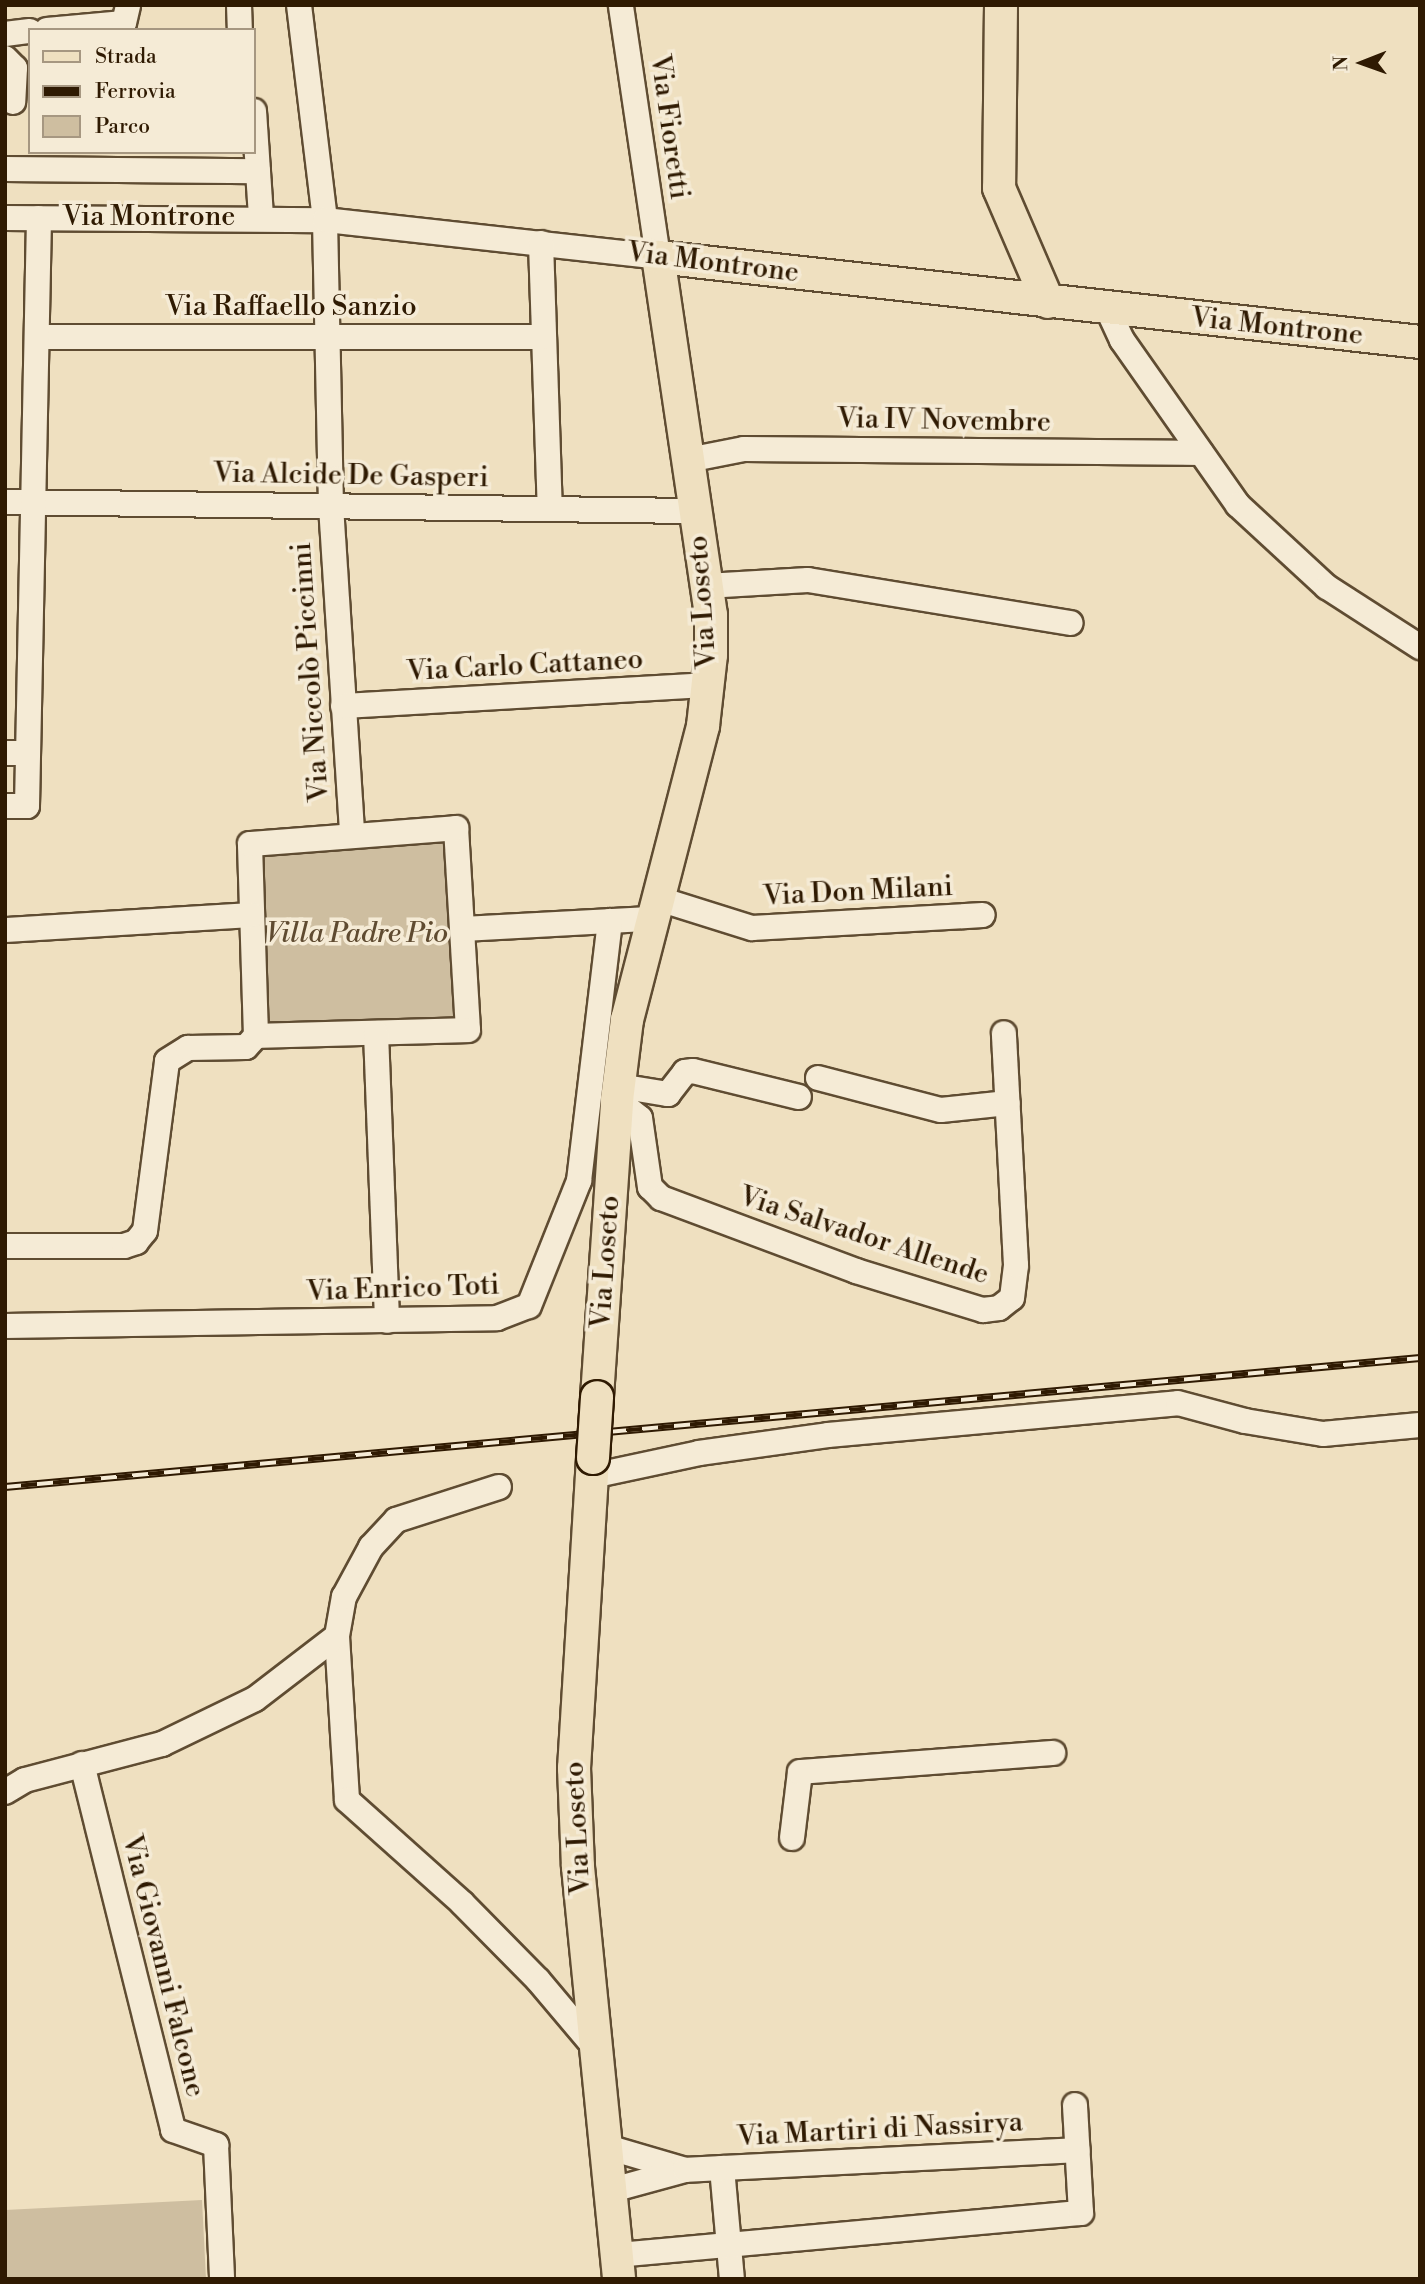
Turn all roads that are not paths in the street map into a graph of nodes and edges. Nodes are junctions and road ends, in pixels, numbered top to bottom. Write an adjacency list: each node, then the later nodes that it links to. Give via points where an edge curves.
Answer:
1 (239, 5): 7 (street)
2 (299, 5): 19 (street, Via Niccolò Piccinni)
3 (621, 5): 21 (street, Via Fioretti)
4 (1001, 5): 22 (main road, via 999,188)
5 (125, 19): 6 (street)
6 (61, 28)
7 (240, 28)
8 (28, 32): 9 (street)
9 (5, 34)
10 (28, 56): 11 (street)
11 (5, 57): 12 (street, via 15,68)
12 (16, 103)
13 (256, 141): 15 (street)
14 (5, 169): 15 (street)
15 (258, 171): 16 (street)
16 (261, 217): 18 (street, Via Montrone); 19 (street, Via Montrone)
17 (5, 218): 18 (street, Via Montrone)
18 (39, 218): 25 (street)
19 (325, 220): 20 (street, Via Montrone); 24 (street, Via Niccolò Piccinni)
20 (541, 243): 21 (street, Via Montrone); 26 (street)
21 (658, 257): 22 (main road, Via Montrone); 29 (main road, Via Loseto)
22 (1048, 302): 23 (main road, Via Montrone)
23 (1108, 310): 27 (main road, Via Montrone); 28 (street, via 1122,341)
24 (328, 336): 25 (street, Via Raffaello Sanzio); 26 (street, Via Raffaello Sanzio); 32 (street, Via Niccolò Piccinni)
25 (37, 337): 30 (street)
26 (544, 337): 33 (street)
27 (1420, 342)
28 (1201, 453): 29 (street, Via IV Novembre, via 744,449); 37 (street, via 1238,505 1291,558)
29 (688, 460): 34 (main road, Via Loseto)
30 (35, 501): 31 (street, Via Alcide De Gasperi); 32 (street, Via Alcide De Gasperi); 40 (street)
31 (5, 502)
32 (331, 506): 33 (street, Via Alcide De Gasperi); 39 (street, Via Niccolò Piccinni)
33 (550, 508): 34 (street, Via Alcide De Gasperi)
34 (696, 511): 35 (main road, Via Loseto)
35 (706, 586): 36 (street, via 820,582); 38 (main road, Via Loseto)
36 (1070, 623)
37 (1420, 647)
38 (710, 685): 39 (street, Via Carlo Cattaneo); 45 (main road, Via Loseto)
39 (343, 706): 42 (street, Via Niccolò Piccinni)
40 (16, 753): 41 (street, via 27,806)
41 (5, 806)
42 (352, 834): 43 (street, via 250,844); 47 (street, via 456,828)
43 (252, 915): 48 (street); 51 (street)
44 (983, 915): 45 (street, Via Don Milani, via 752,928)
45 (650, 920): 46 (street); 53 (main road, Via Loseto)
46 (610, 921): 47 (street); 57 (street, Via Enrico Toti, via 579,1181 529,1306 497,1318)
47 (463, 929): 49 (street, via 468,1030)
48 (5, 930)
49 (376, 1033): 51 (street); 57 (street)
50 (1004, 1033): 55 (street, Via Salvador Allende)
51 (257, 1036): 56 (street, via 246,1047 188,1048 167,1061 145,1231 136,1242 124,1247)
52 (818, 1078): 55 (street, via 941,1110)
53 (618, 1093): 54 (street, via 668,1094 685,1072 693,1071); 55 (street, Via Salvador Allende, via 640,1118 650,1187 660,1198 856,1271 983,1310 999,1308 1012,1298 1016,1283); 60 (main road, Via Loseto, bridge)
54 (799, 1097)
55 (1008, 1103)
56 (5, 1246)
57 (387, 1321): 58 (street, Via Enrico Toti)
58 (5, 1326)
59 (1420, 1425): 60 (street, via 1323,1434 1244,1421 1178,1403 828,1435)
60 (592, 1467): 67 (main road, Via Loseto, via 574,1768 578,1867)
61 (499, 1487): 62 (street, via 396,1520 371,1547 344,1597)
62 (337, 1636): 64 (street, via 255,1699 162,1744); 67 (street, via 347,1800 462,1903 538,1980)
63 (1053, 1753): 66 (street, via 800,1772)
64 (82, 1764): 65 (street, via 25,1780); 76 (street, Via Giovanni Falcone, via 173,2130 216,2146)
65 (5, 1793)
66 (792, 1838)
67 (597, 2050): 69 (main road, Via Loseto)
68 (1075, 2105): 70 (street)
69 (607, 2147): 72 (street); 73 (main road, Via Loseto)
70 (1077, 2150): 71 (street, Via Martiri di Nassirya); 74 (street, via 1081,2213)
71 (722, 2168): 72 (street, Via Martiri di Nassirya); 74 (street)
72 (685, 2170): 73 (street)
73 (612, 2190): 75 (main road, Via Loseto)
74 (730, 2245): 75 (street); 77 (street)
75 (618, 2267)
76 (222, 2279)
77 (732, 2279)

